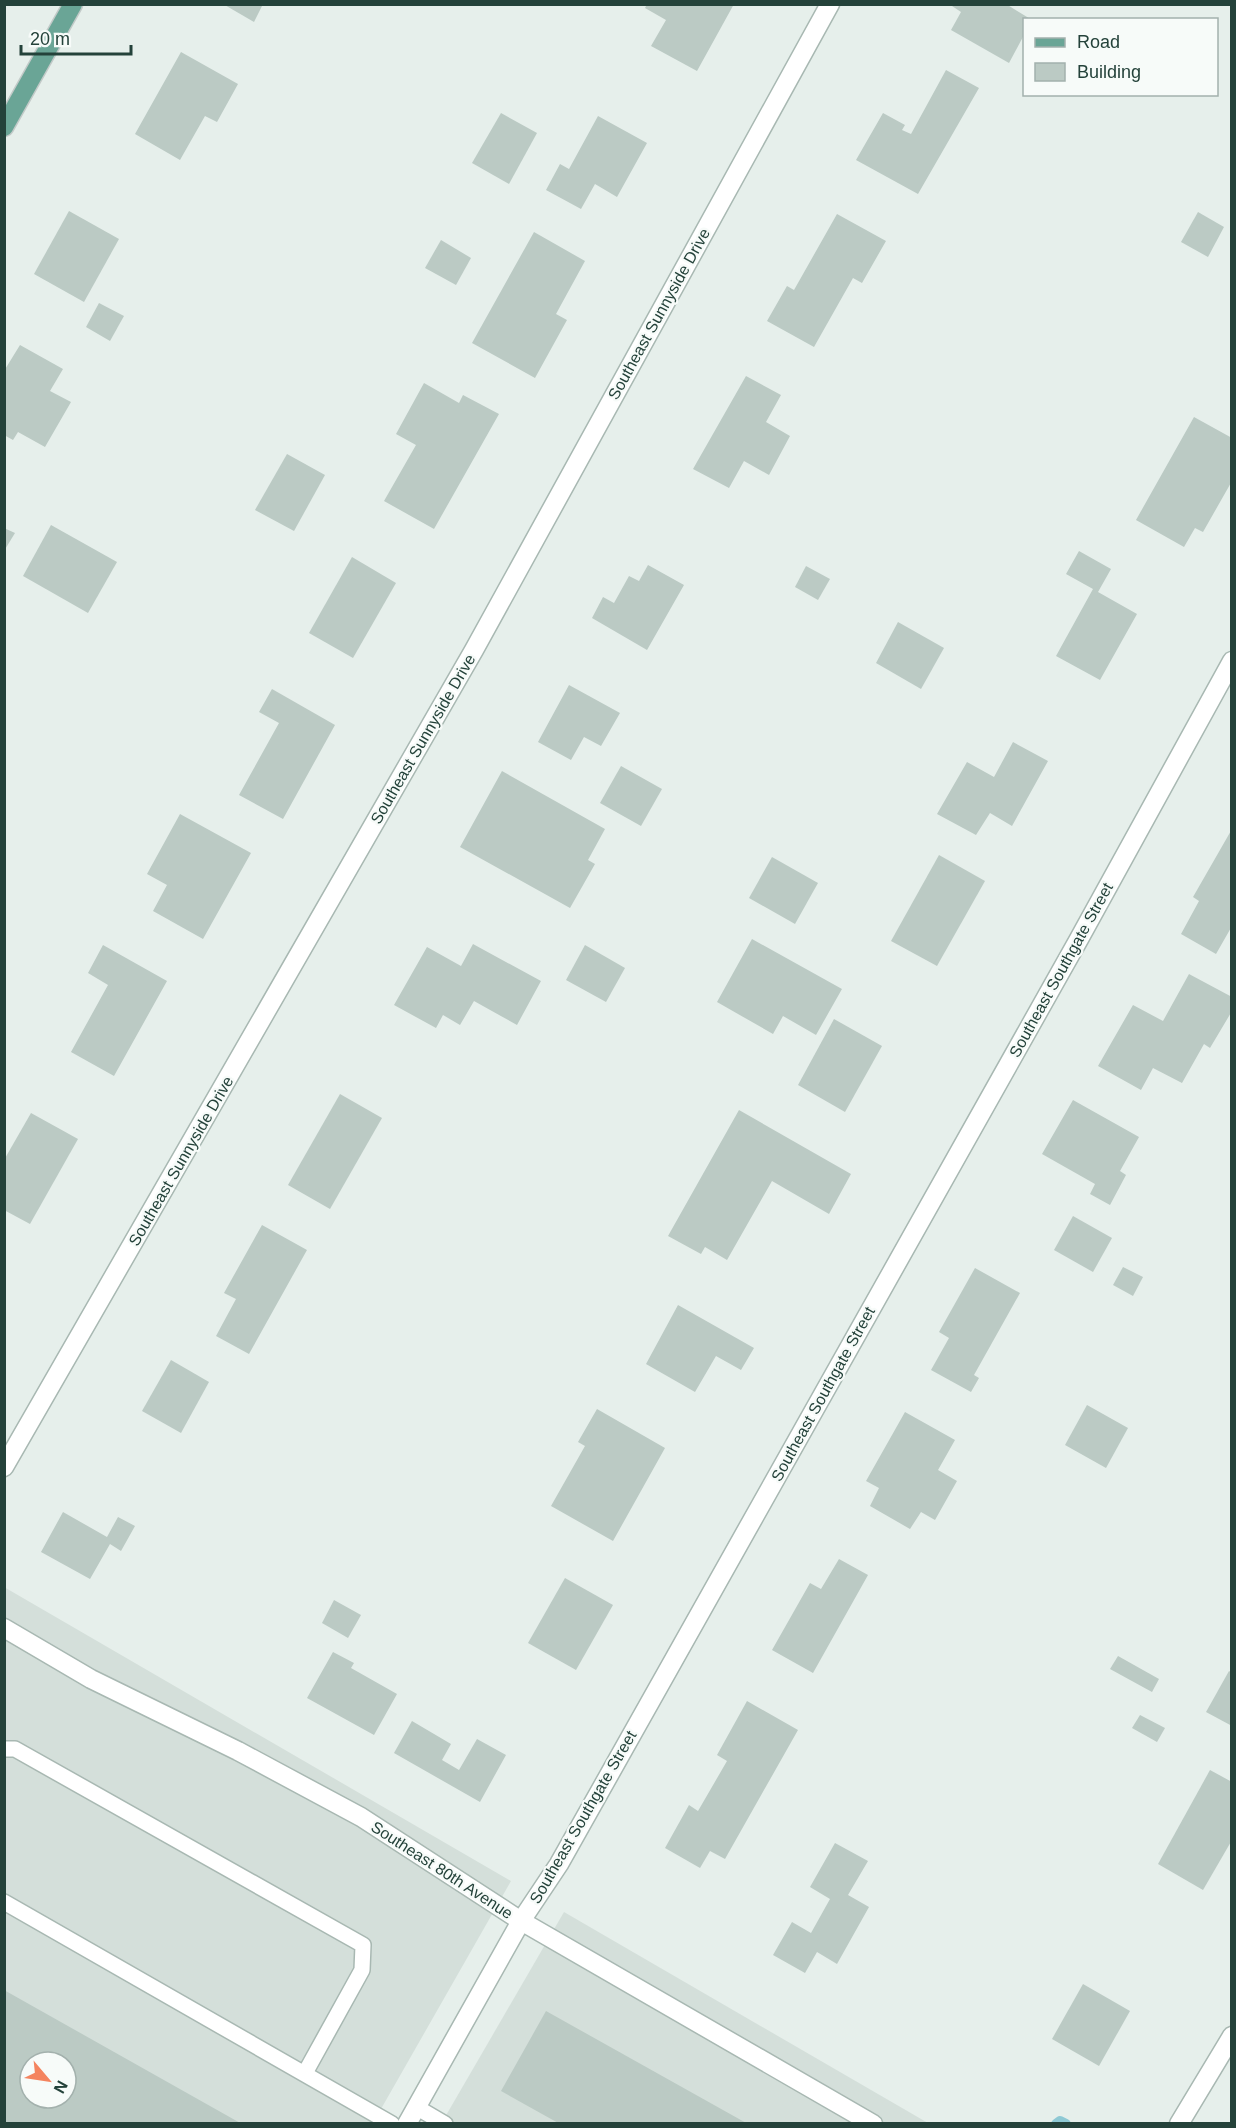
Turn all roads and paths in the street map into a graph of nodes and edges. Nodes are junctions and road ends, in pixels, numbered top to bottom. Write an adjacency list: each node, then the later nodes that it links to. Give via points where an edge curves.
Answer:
1 (73, 4): 3 (main road)
2 (830, 4): 5 (street, Southeast Sunnyside Drive, via 474,650)
3 (4, 127)
4 (1232, 660): 9 (street, Southeast Southgate Street, via 559,1864)
5 (4, 1467)
6 (4, 1628): 9 (street, Southeast 80th Avenue, via 91,1679 361,1817)
7 (4, 1749): 11 (lane, via 15,1749 363,1945 362,1970)
8 (4, 1902): 11 (lane)
9 (521, 1921): 12 (street, Southeast Southgate Street); 16 (street, Southeast 80th Avenue)
10 (1232, 2036): 17 (street)
11 (305, 2073): 13 (lane)
12 (416, 2107): 14 (street, Southeast Southgate Street); 15 (lane)
13 (392, 2124)
14 (406, 2124)
15 (445, 2124)
16 (873, 2124)
17 (1179, 2124)

